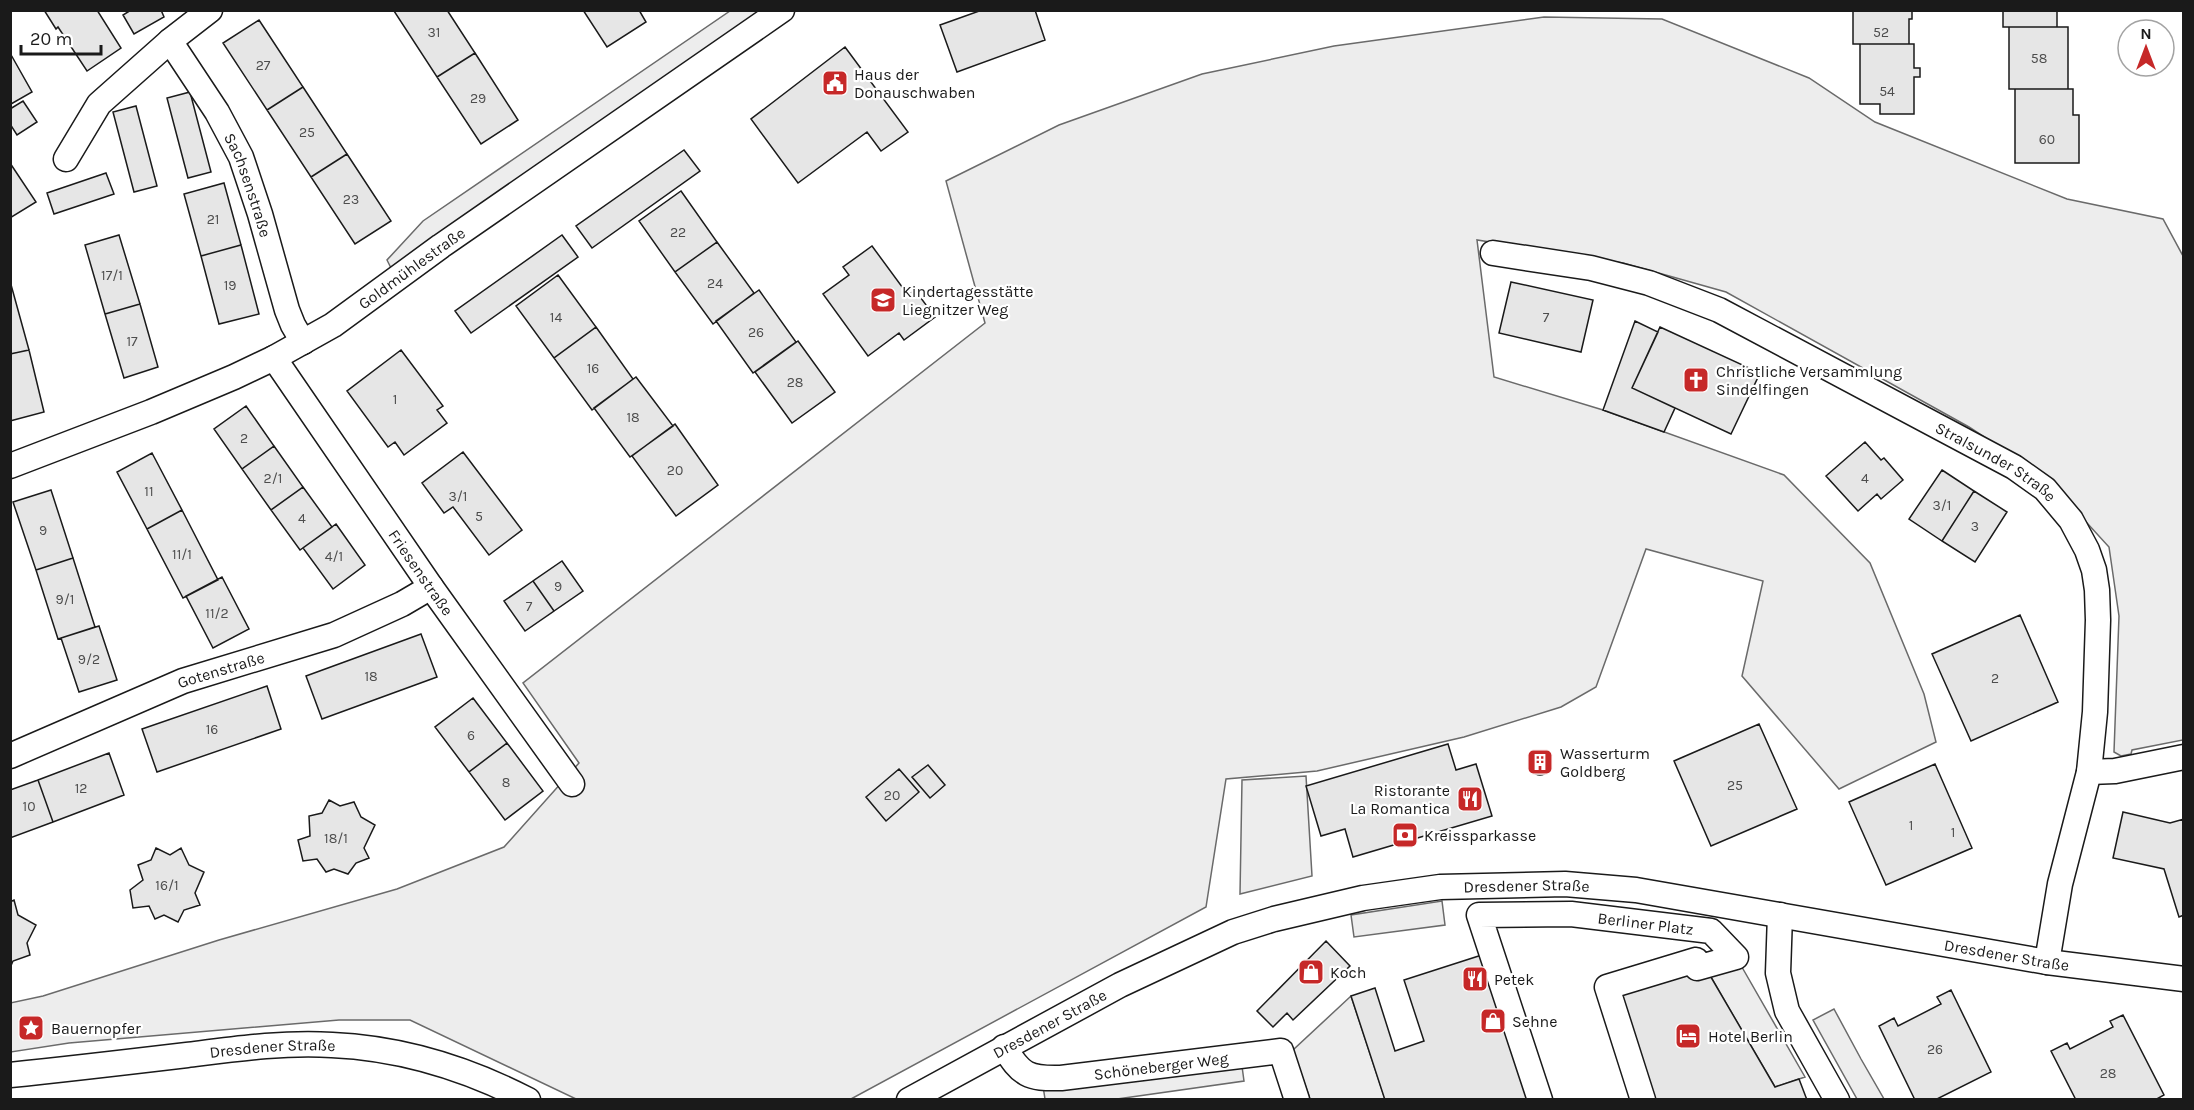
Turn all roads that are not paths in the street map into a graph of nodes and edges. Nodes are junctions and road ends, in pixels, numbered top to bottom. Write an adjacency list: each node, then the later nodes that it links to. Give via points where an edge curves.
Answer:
1 (210, 10): 3 (street)
2 (782, 10): 6 (street, Goldmühlestraße, via 333,325)
3 (170, 41): 4 (street, via 99,104); 6 (street, Sachsenstraße, via 217,112 241,157 287,310)
4 (66, 159)
5 (1494, 254): 12 (street, Stralsunder Straße, via 1591,267 1649,283 1719,310 2013,467 2045,489 2071,520 2094,570 2098,620)
6 (303, 342): 7 (street, Goldmühlestraße)
7 (274, 358): 8 (street, Goldmühlestraße, via 151,412); 9 (street, Friesenstraße)
8 (10, 466)
9 (431, 587): 10 (street, Gotenstraße, via 334,635 183,681); 13 (street, Friesenstraße)
10 (10, 756)
11 (2184, 758): 12 (street)
12 (2089, 772): 15 (street, Stralsunder Straße, via 2060,884)
13 (572, 784)
14 (1780, 915): 15 (street, Dresdener Straße); 17 (street, Dresdener Straße, via 1636,891 1565,884 1452,886 1363,898 1233,932 1120,985); 24 (street, via 1778,973 1787,1011)
15 (2047, 962): 16 (street, Dresdener Straße)
16 (2184, 979)
17 (1004, 1047): 20 (street, Dresdener Straße); 21 (street, Schöneberger Weg, via 1016,1068 1039,1078 1281,1051)
18 (10, 1076): 19 (street, Dresdener Straße, via 285,1044 334,1045 383,1050 423,1060 470,1074)
19 (528, 1100)
20 (909, 1100)
21 (1297, 1100)
22 (1540, 1100): 23 (street, Berliner Platz, via 1479,915 1571,914 1711,931 1736,957 1698,968 1696,960 1607,987)
23 (1643, 1100)
24 (1837, 1100)

